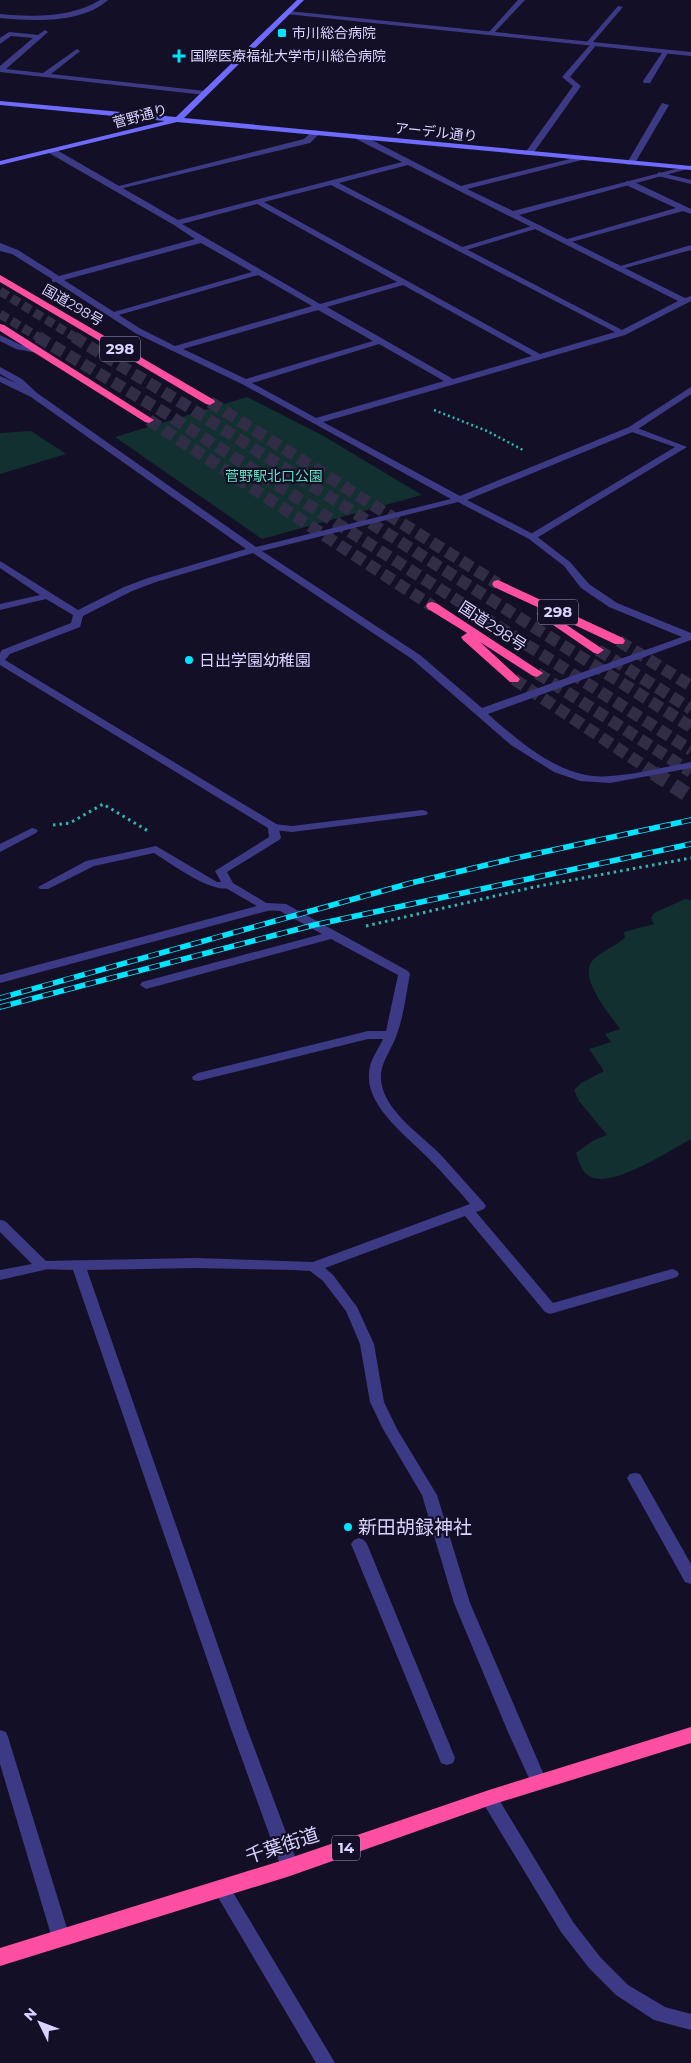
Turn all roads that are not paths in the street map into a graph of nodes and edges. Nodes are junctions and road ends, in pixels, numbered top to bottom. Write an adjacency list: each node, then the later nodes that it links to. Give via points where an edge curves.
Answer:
1 (105, 0): 6 (street, via 96,7 52,16)
2 (301, 0): 5 (street, 菅野通り)
3 (522, 0): 7 (street)
4 (620, 7): 9 (street)
5 (288, 12): 7 (street); 16 (street, 菅野通り)
6 (0, 16)
7 (491, 33): 9 (street)
8 (0, 42): 13 (street, via 9,34 42,34)
9 (592, 43): 11 (street); 23 (street, via 566,77 577,86)
10 (77, 51): 14 (street)
11 (666, 51): 12 (street); 15 (street)
12 (691, 54)
13 (0, 70): 14 (street)
14 (45, 75): 16 (street)
15 (647, 81)
16 (205, 93): 19 (street, 菅野通り)
17 (0, 103): 19 (street, アーデル通り)
18 (665, 105): 27 (street)
19 (179, 119): 20 (street, アーデル通り); 22 (street, 菅野通り)
20 (317, 132): 21 (street, アーデル通り); 33 (street, via 307,141)
21 (359, 136): 23 (street, アーデル通り); 25 (street)
22 (52, 151): 26 (street, 菅野通り); 33 (street)
23 (529, 154): 24 (street, アーデル通り)
24 (579, 158): 27 (street, アーデル通り); 34 (street)
25 (409, 162): 30 (street); 34 (street)
26 (0, 163)
27 (631, 163): 28 (street, アーデル通り)
28 (689, 168): 29 (street)
29 (661, 174): 31 (street); 32 (street)
30 (332, 182): 35 (street); 46 (street)
31 (691, 182)
32 (629, 183): 36 (street); 38 (street)
33 (116, 188): 39 (street)
34 (461, 188): 38 (street)
35 (258, 202): 39 (street); 52 (street)
36 (682, 208): 37 (street); 42 (street)
37 (691, 212)
38 (512, 214): 40 (street)
39 (177, 223): 41 (street)
40 (538, 227): 42 (street); 46 (street)
41 (202, 240): 49 (street); 51 (street)
42 (567, 242): 48 (street)
43 (0, 245): 47 (street)
44 (691, 247): 48 (street)
45 (0, 249): 47 (street)
46 (460, 249): 57 (street)
47 (15, 252): 51 (street)
48 (618, 268): 53 (street)
49 (259, 272): 54 (street); 55 (street)
50 (0, 278): 69 (highway, 国道298号 / 298)
51 (55, 280): 55 (street)
52 (405, 282): 54 (street); 62 (street)
53 (688, 299): 57 (street)
54 (319, 306): 59 (street); 60 (street)
55 (111, 315): 60 (street)
56 (0, 327): 61 (highway, 298)
57 (622, 333): 62 (street)
58 (0, 338): 61 (street, via 19,347)
59 (381, 341): 65 (street); 66 (street)
60 (172, 348): 65 (street)
61 (37, 350): 70 (highway, 298)
62 (540, 356): 66 (street)
63 (0, 370): 68 (street, via 19,381)
64 (0, 379): 68 (street)
65 (245, 382): 71 (street)
66 (452, 382): 71 (street)
67 (691, 390): 72 (street)
68 (34, 396): 75 (street)
69 (210, 402)
70 (150, 420)
71 (315, 421): 73 (street)
72 (632, 429): 73 (street); 74 (street, via 682,447)
73 (461, 499): 74 (street); 75 (street)
74 (532, 537): 80 (street, via 567,564 586,586 613,605)
75 (254, 550): 79 (street, via 128,588); 86 (street, via 416,657)
76 (0, 564): 77 (street)
77 (48, 596): 78 (street); 79 (street)
78 (0, 607)
79 (78, 614): 83 (street, via 76,625 6,652)
80 (691, 637): 86 (street)
81 (619, 641): 82 (highway, 298, via 498,584)
82 (598, 650)
83 (0, 660): 89 (street)
84 (537, 673): 85 (highway, 国道298号, via 432,606)
85 (514, 679)
86 (479, 713): 87 (street, via 515,743 558,770 580,778 610,780)
87 (691, 765)
88 (422, 813): 89 (street, via 292,828)
89 (274, 827): 92 (street, via 275,838 221,871)
90 (32, 830): 91 (street)
91 (0, 849)
92 (228, 885): 93 (street, via 215,885 156,849 90,863); 94 (street)
93 (44, 887)
94 (267, 907): 95 (street, via 282,907); 96 (street)
95 (331, 935): 97 (street); 98 (street, via 404,974)
96 (0, 979)
97 (146, 984)
98 (391, 1035): 99 (street, via 368,1035); 100 (street, via 379,1057 375,1080 382,1099 412,1137 434,1156 479,1206)
99 (198, 1077)
100 (467, 1210): 104 (street); 105 (street, via 550,1309)
101 (0, 1224): 103 (street)
102 (78, 1264): 103 (street); 104 (street); 115 (street)
103 (43, 1266): 106 (street)
104 (314, 1267): 113 (street, via 328,1278 352,1310 367,1344 377,1402 429,1495 462,1602)
105 (672, 1274)
106 (0, 1275)
107 (635, 1478): 109 (street)
108 (359, 1544): 112 (street)
109 (691, 1578)
110 (691, 1735): 113 (highway, 千葉街道 / 14)
111 (0, 1737): 117 (street)
112 (446, 1758)
113 (540, 1782): 114 (highway, 千葉街道 / 14)
114 (489, 1798): 115 (highway, 千葉街道 / 14); 119 (street, via 567,1927 595,1963 622,1990 660,2014)
115 (290, 1867): 116 (highway, 千葉街道 / 14)
116 (222, 1889): 117 (highway, 千葉街道 / 14); 120 (street)
117 (61, 1938): 118 (highway, 千葉街道 / 14)
118 (0, 1957)
119 (691, 2022)
120 (326, 2063)

